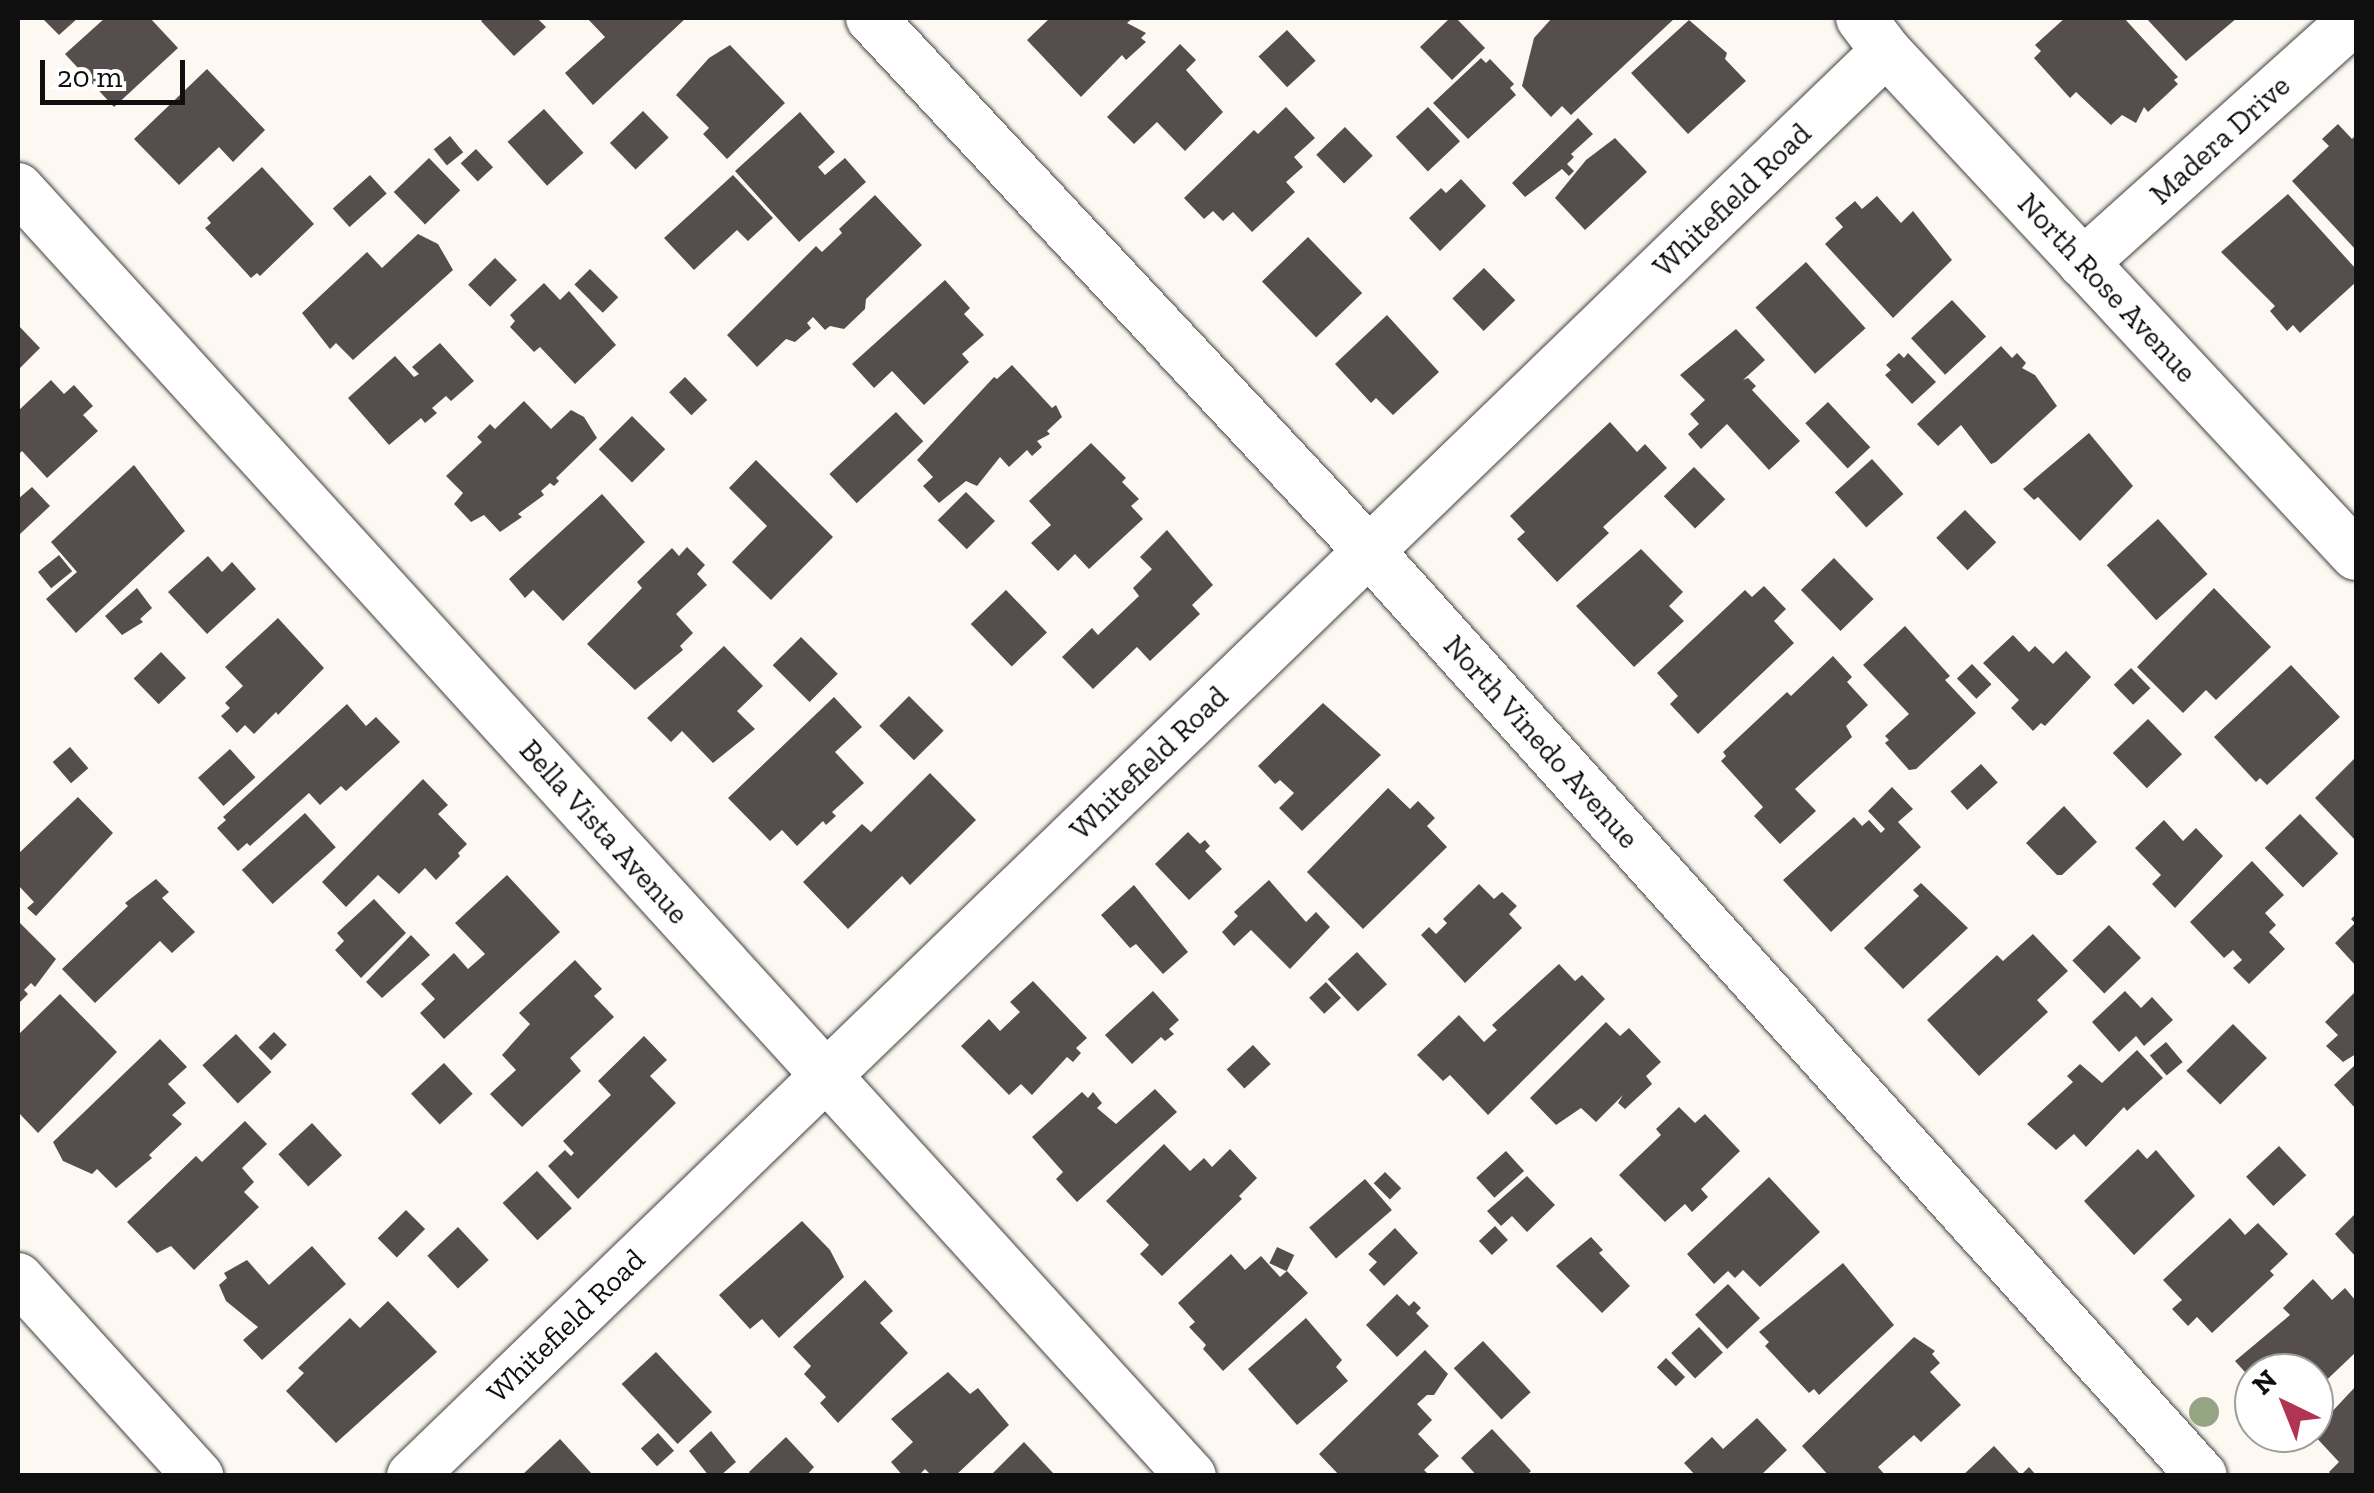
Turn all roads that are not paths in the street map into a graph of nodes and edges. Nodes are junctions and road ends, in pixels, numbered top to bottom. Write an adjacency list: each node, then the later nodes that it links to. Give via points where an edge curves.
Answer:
1 (871, 18): 6 (street, North Vinedo Avenue)
2 (2356, 18): 5 (street, Madera Drive)
3 (1874, 34): 5 (street, North Rose Avenue); 6 (street, Whitefield Road)
4 (18, 188): 8 (street, Bella Vista Avenue)
5 (2083, 263): 7 (street, North Rose Avenue)
6 (1368, 550): 8 (street, Whitefield Road); 13 (street, North Vinedo Avenue)
7 (2356, 555)
8 (824, 1076): 11 (street, Whitefield Road); 12 (street, Bella Vista Avenue)
9 (18, 1278): 10 (street)
10 (198, 1476)
11 (412, 1476)
12 (1192, 1476)
13 (2202, 1476)

